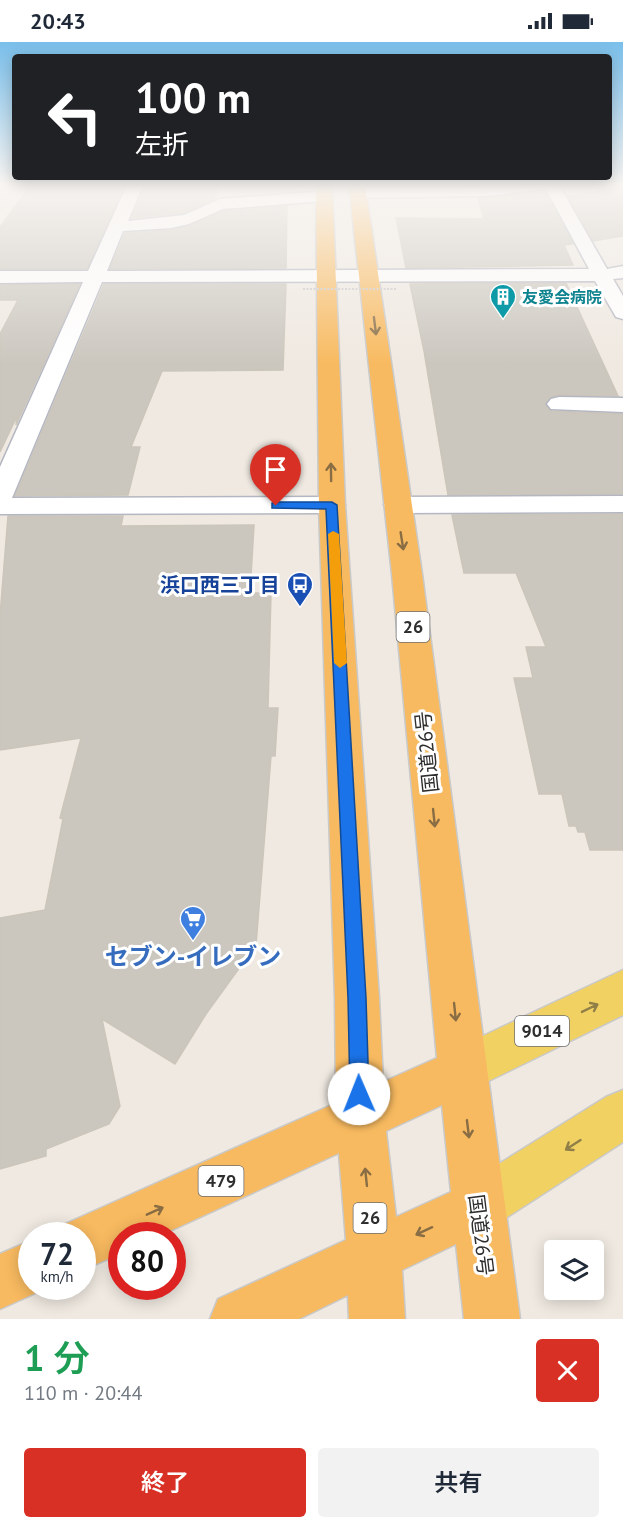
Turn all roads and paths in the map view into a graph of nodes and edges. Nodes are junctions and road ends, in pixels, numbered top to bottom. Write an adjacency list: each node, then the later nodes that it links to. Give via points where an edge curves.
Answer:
1 (108, 245): 9 (street)
2 (320, 245): 10 (highway, 26)
3 (364, 245): 7 (highway, 国道26号 / 26)
4 (583, 245): 6 (street)
5 (623, 272): 6 (street)
6 (600, 275): 7 (street); 12 (street)
7 (368, 276): 10 (street); 18 (highway, 国道26号 / 26, one-way to 18)
8 (0, 277): 9 (street)
9 (93, 277): 10 (street); 15 (street)
10 (316, 282): 11 (path, bridge); 17 (highway, 26, one-way to 10)
11 (398, 289)
12 (623, 313)
13 (559, 404): 14 (street)
14 (623, 405)
15 (0, 496)
16 (623, 504): 18 (street)
17 (332, 505): 19 (street); 23 (highway, 26)
18 (397, 505): 21 (highway, 国道26号 / 26, one-way to 21)
19 (0, 506)
20 (623, 992): 21 (main road, 9014, one-way to 20)
21 (462, 1071): 23 (highway, 479); 24 (highway, 国道26号 / 26, one-way to 24)
22 (623, 1114): 24 (main road, one-way to 24)
23 (360, 1118): 25 (highway, 479, one-way to 23); 26 (highway, 26, one-way to 23)
24 (477, 1207): 26 (highway, one-way to 26); 31 (highway, 国道26号 / 26)
25 (96, 1238)
26 (374, 1255): 29 (highway); 30 (highway, 26)
27 (18, 1274): 28 (highway)
28 (0, 1282)
29 (238, 1319)
30 (377, 1319)
31 (492, 1319)

